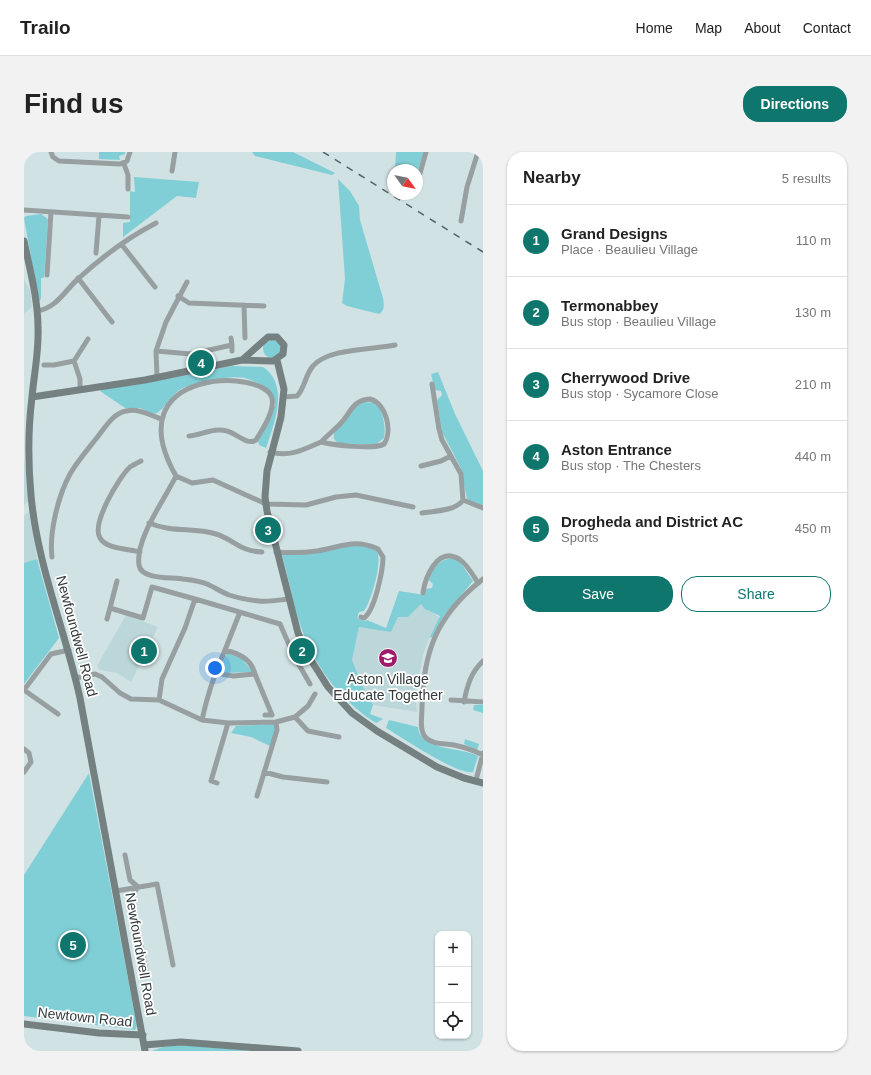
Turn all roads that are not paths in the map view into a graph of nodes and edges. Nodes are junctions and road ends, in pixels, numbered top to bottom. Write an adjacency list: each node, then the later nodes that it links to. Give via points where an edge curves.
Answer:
1 (51, 152): 6 (street, via 52,157 59,161)
2 (130, 152): 6 (street)
3 (175, 152): 8 (street)
4 (426, 152): 7 (street)
5 (478, 152): 14 (street, via 467,187)
6 (124, 164): 9 (street, via 128,175)
7 (423, 164)
8 (172, 171)
9 (128, 189)
10 (24, 210): 11 (street)
11 (51, 212): 12 (street); 19 (street)
12 (99, 216): 13 (street); 18 (street)
13 (128, 217)
14 (461, 221)
15 (156, 223): 17 (street, via 138,232)
16 (24, 241): 26 (street, Newfoundwell Road)
17 (122, 245): 20 (street); 22 (street)
18 (96, 253)
19 (47, 275)
20 (78, 278): 26 (street, via 53,306); 27 (street)
21 (187, 282): 23 (street)
22 (155, 287)
23 (178, 296): 24 (street, via 189,303); 34 (street)
24 (244, 305): 25 (street); 29 (street)
25 (264, 306)
26 (37, 311): 44 (street, Newfoundwell Road, via 38,342)
27 (112, 322)
28 (231, 338): 31 (street)
29 (245, 338)
30 (88, 339): 39 (street)
31 (232, 345): 34 (street, via 191,354); 35 (street)
32 (260, 345): 36 (street); 37 (street, via 260,352); 38 (street, via 268,337 277,337 281,340 284,350 281,358)
33 (395, 345): 45 (street, via 327,357 313,366 297,396)
34 (156, 351): 41 (street)
35 (232, 351)
36 (242, 360): 37 (street); 41 (street)
37 (266, 360): 38 (street)
38 (277, 360): 45 (street, via 284,388)
39 (74, 361): 40 (street); 43 (street, via 80,379)
40 (44, 364)
41 (157, 377): 43 (street)
42 (432, 384): 51 (street, via 442,440)
43 (80, 389): 44 (street)
44 (32, 396): 48 (street, Newfoundwell Road)
45 (283, 397): 50 (street, via 281,417)
46 (161, 419): 47 (street, via 167,405 176,396 204,384 241,380 271,396 271,411 254,442 221,429); 54 (street, via 164,446); 64 (street, via 137,410 126,411 116,415 102,431 76,465 66,483 52,534)
47 (189, 436)
48 (27, 439): 75 (street, Newfoundwell Road, via 35,522 41,555)
49 (321, 442): 49 (street, via 358,402 377,401 383,408 388,435 381,446 332,445); 50 (street, via 295,453 282,455)
50 (270, 452): 56 (street)
51 (452, 456): 53 (street, via 441,462); 55 (street, via 461,474)
52 (141, 461): 61 (street, via 131,466 110,495 98,531 100,538 108,544)
53 (421, 466)
54 (176, 476): 56 (street, via 192,483 206,480 218,482); 60 (street)
55 (463, 500): 58 (street); 59 (street, via 461,504 449,508)
56 (266, 504): 57 (street, via 306,505 356,495); 63 (street)
57 (414, 507)
58 (483, 508)
59 (422, 512)
60 (148, 523): 61 (street); 62 (street, via 163,529 216,534 249,551)
61 (140, 552): 70 (street, via 140,568 151,575 202,582 229,595 248,599)
62 (262, 552)
63 (276, 552): 70 (street); 73 (street, via 298,553 358,542 378,549 383,557 378,584 369,612 364,618)
64 (52, 557)
65 (483, 579): 67 (street)
66 (117, 581): 71 (street)
67 (478, 583): 68 (street, via 462,561 454,557 442,558 432,566 424,583); 96 (street, via 464,595 448,615 430,648 422,694 422,733 436,744 455,745)
68 (423, 593)
69 (195, 599): 71 (street, via 152,587 143,618); 72 (street); 84 (street, via 162,679)
70 (289, 599): 99 (street, via 298,633 309,657 339,701 377,731 424,759 453,774)
71 (110, 608): 74 (street)
72 (240, 612): 76 (street); 81 (street, via 280,624)
73 (361, 617)
74 (107, 619)
75 (69, 650): 80 (street, Newfoundwell Road); 82 (street, via 51,654)
76 (225, 650): 78 (street); 79 (street, via 246,658 253,666)
77 (483, 661): 86 (street, via 468,682)
78 (216, 673): 79 (street, via 233,676); 91 (street)
79 (255, 674): 89 (street, via 272,715)
80 (76, 678): 84 (street, via 95,674 131,699); 106 (street, Newfoundwell Road)
81 (310, 684)
82 (24, 690): 88 (street)
83 (315, 694): 90 (street, via 308,706)
84 (159, 700): 91 (street)
85 (451, 700): 86 (street)
86 (464, 702): 87 (street)
87 (483, 702)
88 (58, 714)
89 (265, 715)
90 (295, 717): 92 (street); 94 (street, via 308,731)
91 (202, 720): 93 (street)
92 (276, 722): 93 (street); 98 (street)
93 (228, 723): 102 (street, via 211,781)
94 (339, 737)
95 (24, 749): 97 (street, via 29,753 31,762)
96 (483, 754): 99 (street)
97 (24, 772)
98 (264, 772): 100 (street, via 282,777); 103 (street)
99 (476, 780): 101 (street)
100 (327, 782)
101 (483, 783)
102 (217, 784)
103 (257, 796)
104 (125, 855): 105 (street, via 130,880)
105 (138, 887): 106 (street); 107 (street, via 157,884); 108 (street, via 131,898)
106 (116, 891): 110 (street, Newfoundwell Road)
107 (173, 965)
108 (146, 971)
109 (24, 1024): 110 (street, Newtown Road, via 99,1033)
110 (143, 1035): 111 (street, Newfoundwell Road)
111 (145, 1048): 112 (street, via 181,1042)
112 (298, 1051)

